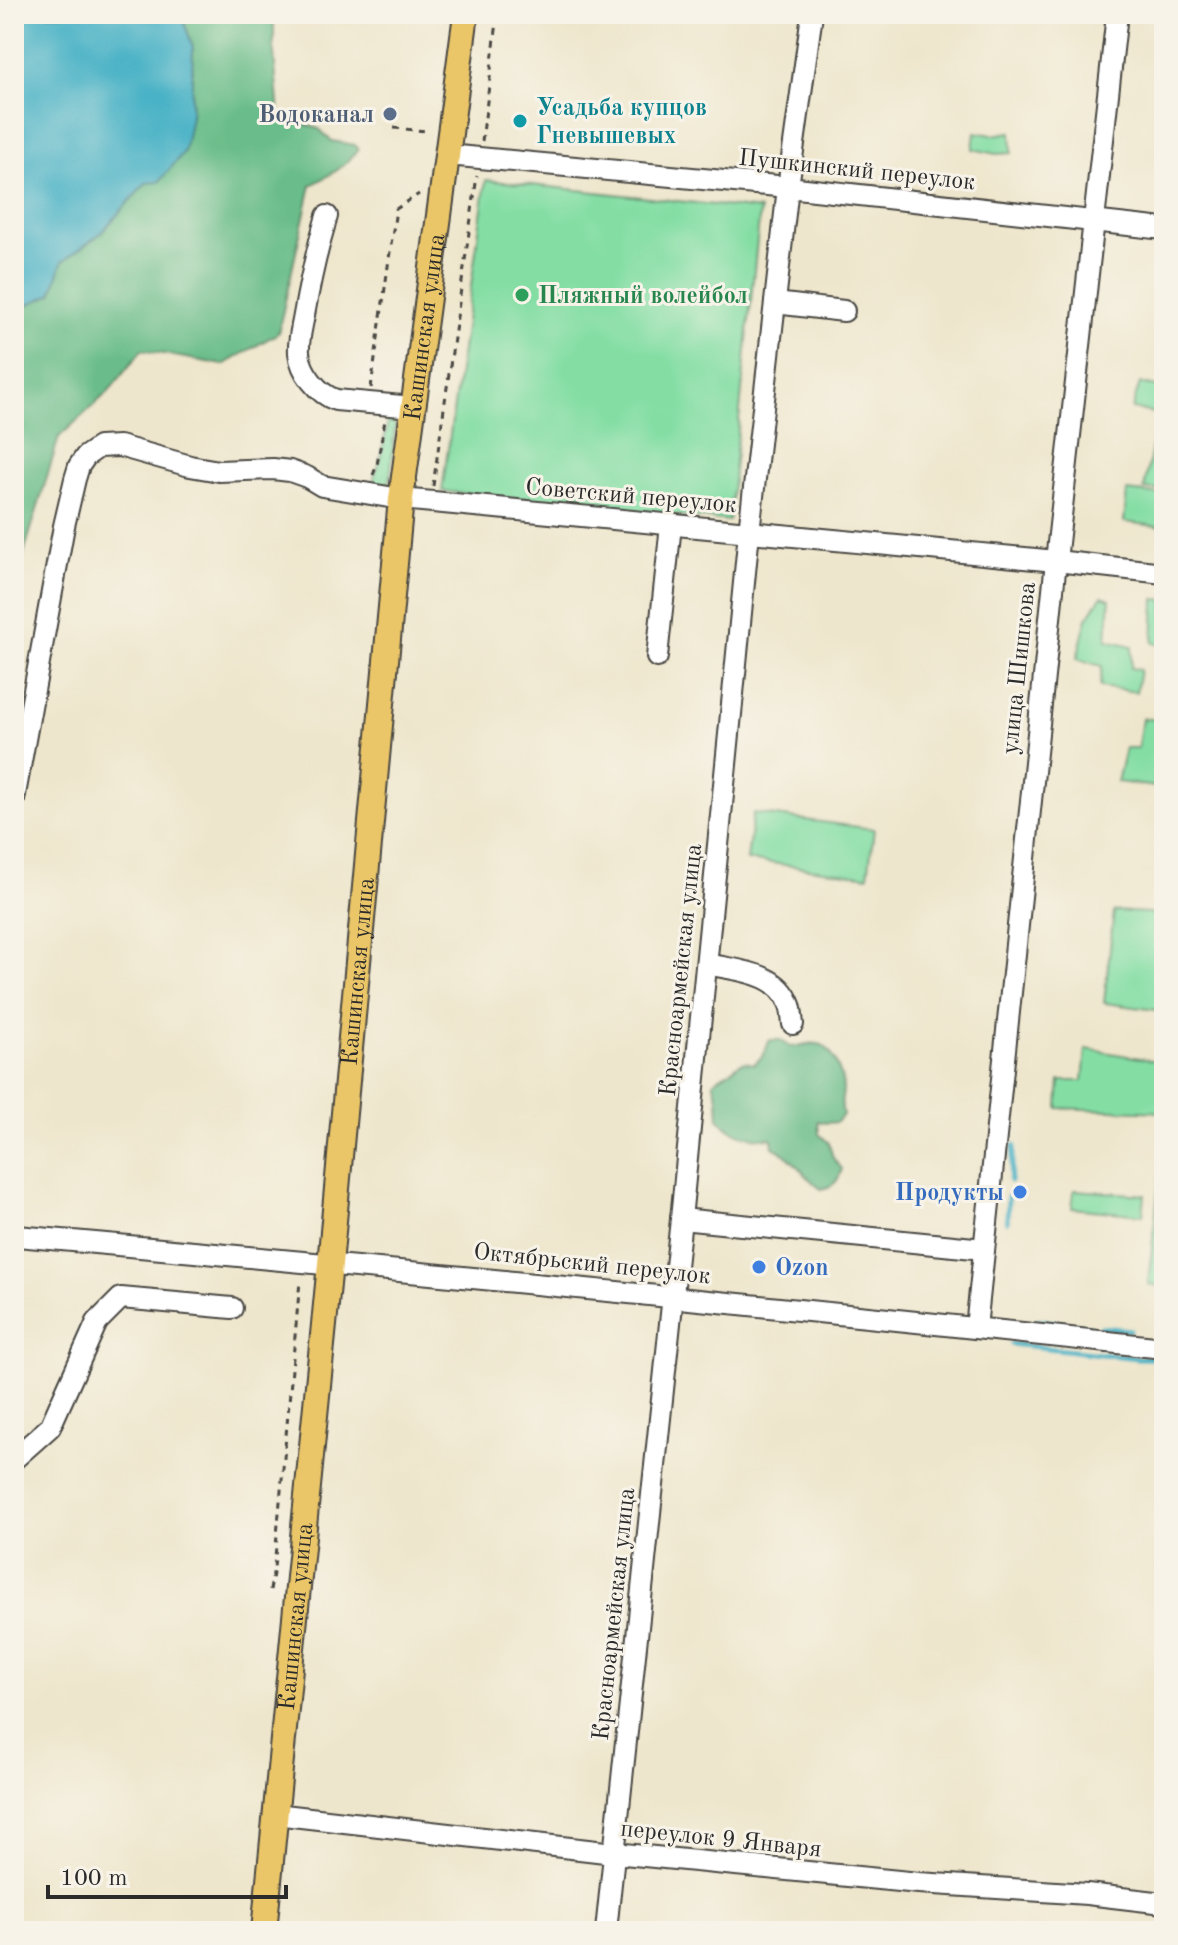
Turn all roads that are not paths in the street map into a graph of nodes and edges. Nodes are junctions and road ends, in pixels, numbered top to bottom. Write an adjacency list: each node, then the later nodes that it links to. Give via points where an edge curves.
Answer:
1 (466, 14): 4 (main road, Кашинская улица)
2 (812, 14): 5 (street, Красноармейская улица)
3 (1117, 14): 7 (street, улица Шишкова)
4 (448, 155): 5 (street, Пушкинский переулок); 11 (main road, Кашинская улица)
5 (788, 187): 7 (street, Пушкинский переулок); 9 (street, Красноармейская улица)
6 (327, 216): 11 (street, via 299,353 309,378 329,398)
7 (1094, 220): 8 (street, Пушкинский переулок); 15 (street, улица Шишкова)
8 (1164, 229)
9 (775, 303): 10 (street); 14 (street, Красноармейская улица)
10 (844, 311)
11 (391, 405): 12 (main road, Кашинская улица)
12 (401, 499): 13 (street, Советский переулок); 18 (street, Советский переулок, via 322,486 290,471 219,471 119,446 99,447 86,456 64,526); 24 (main road, Кашинская улица)
13 (671, 525): 14 (street, Советский переулок); 17 (street)
14 (749, 532): 15 (street, Советский переулок); 19 (street, Красноармейская улица)
15 (1056, 561): 16 (street, Советский переулок); 23 (street, улица Шишкова)
16 (1164, 573)
17 (657, 657)
18 (14, 800)
19 (707, 964): 20 (street, via 771,980 789,1004); 21 (street, Красноармейская улица)
20 (793, 1024)
21 (681, 1219): 23 (street); 25 (street, Красноармейская улица)
22 (14, 1234): 24 (street, Октябрьский переулок)
23 (984, 1249): 27 (street, улица Шишкова)
24 (330, 1264): 25 (street, Октябрьский переулок); 30 (main road, Кашинская улица)
25 (673, 1297): 27 (street, Октябрьский переулок); 31 (street, Красноармейская улица)
26 (232, 1308): 29 (street, via 121,1298 97,1322 50,1427)
27 (976, 1328): 28 (street, Октябрьский переулок)
28 (1164, 1348)
29 (14, 1459)
30 (275, 1814): 31 (street, переулок 9 Января); 33 (main road, Кашинская улица)
31 (614, 1853): 32 (street, переулок 9 Января); 34 (street, Красноармейская улица)
32 (1164, 1903)
33 (264, 1931)
34 (606, 1931)

